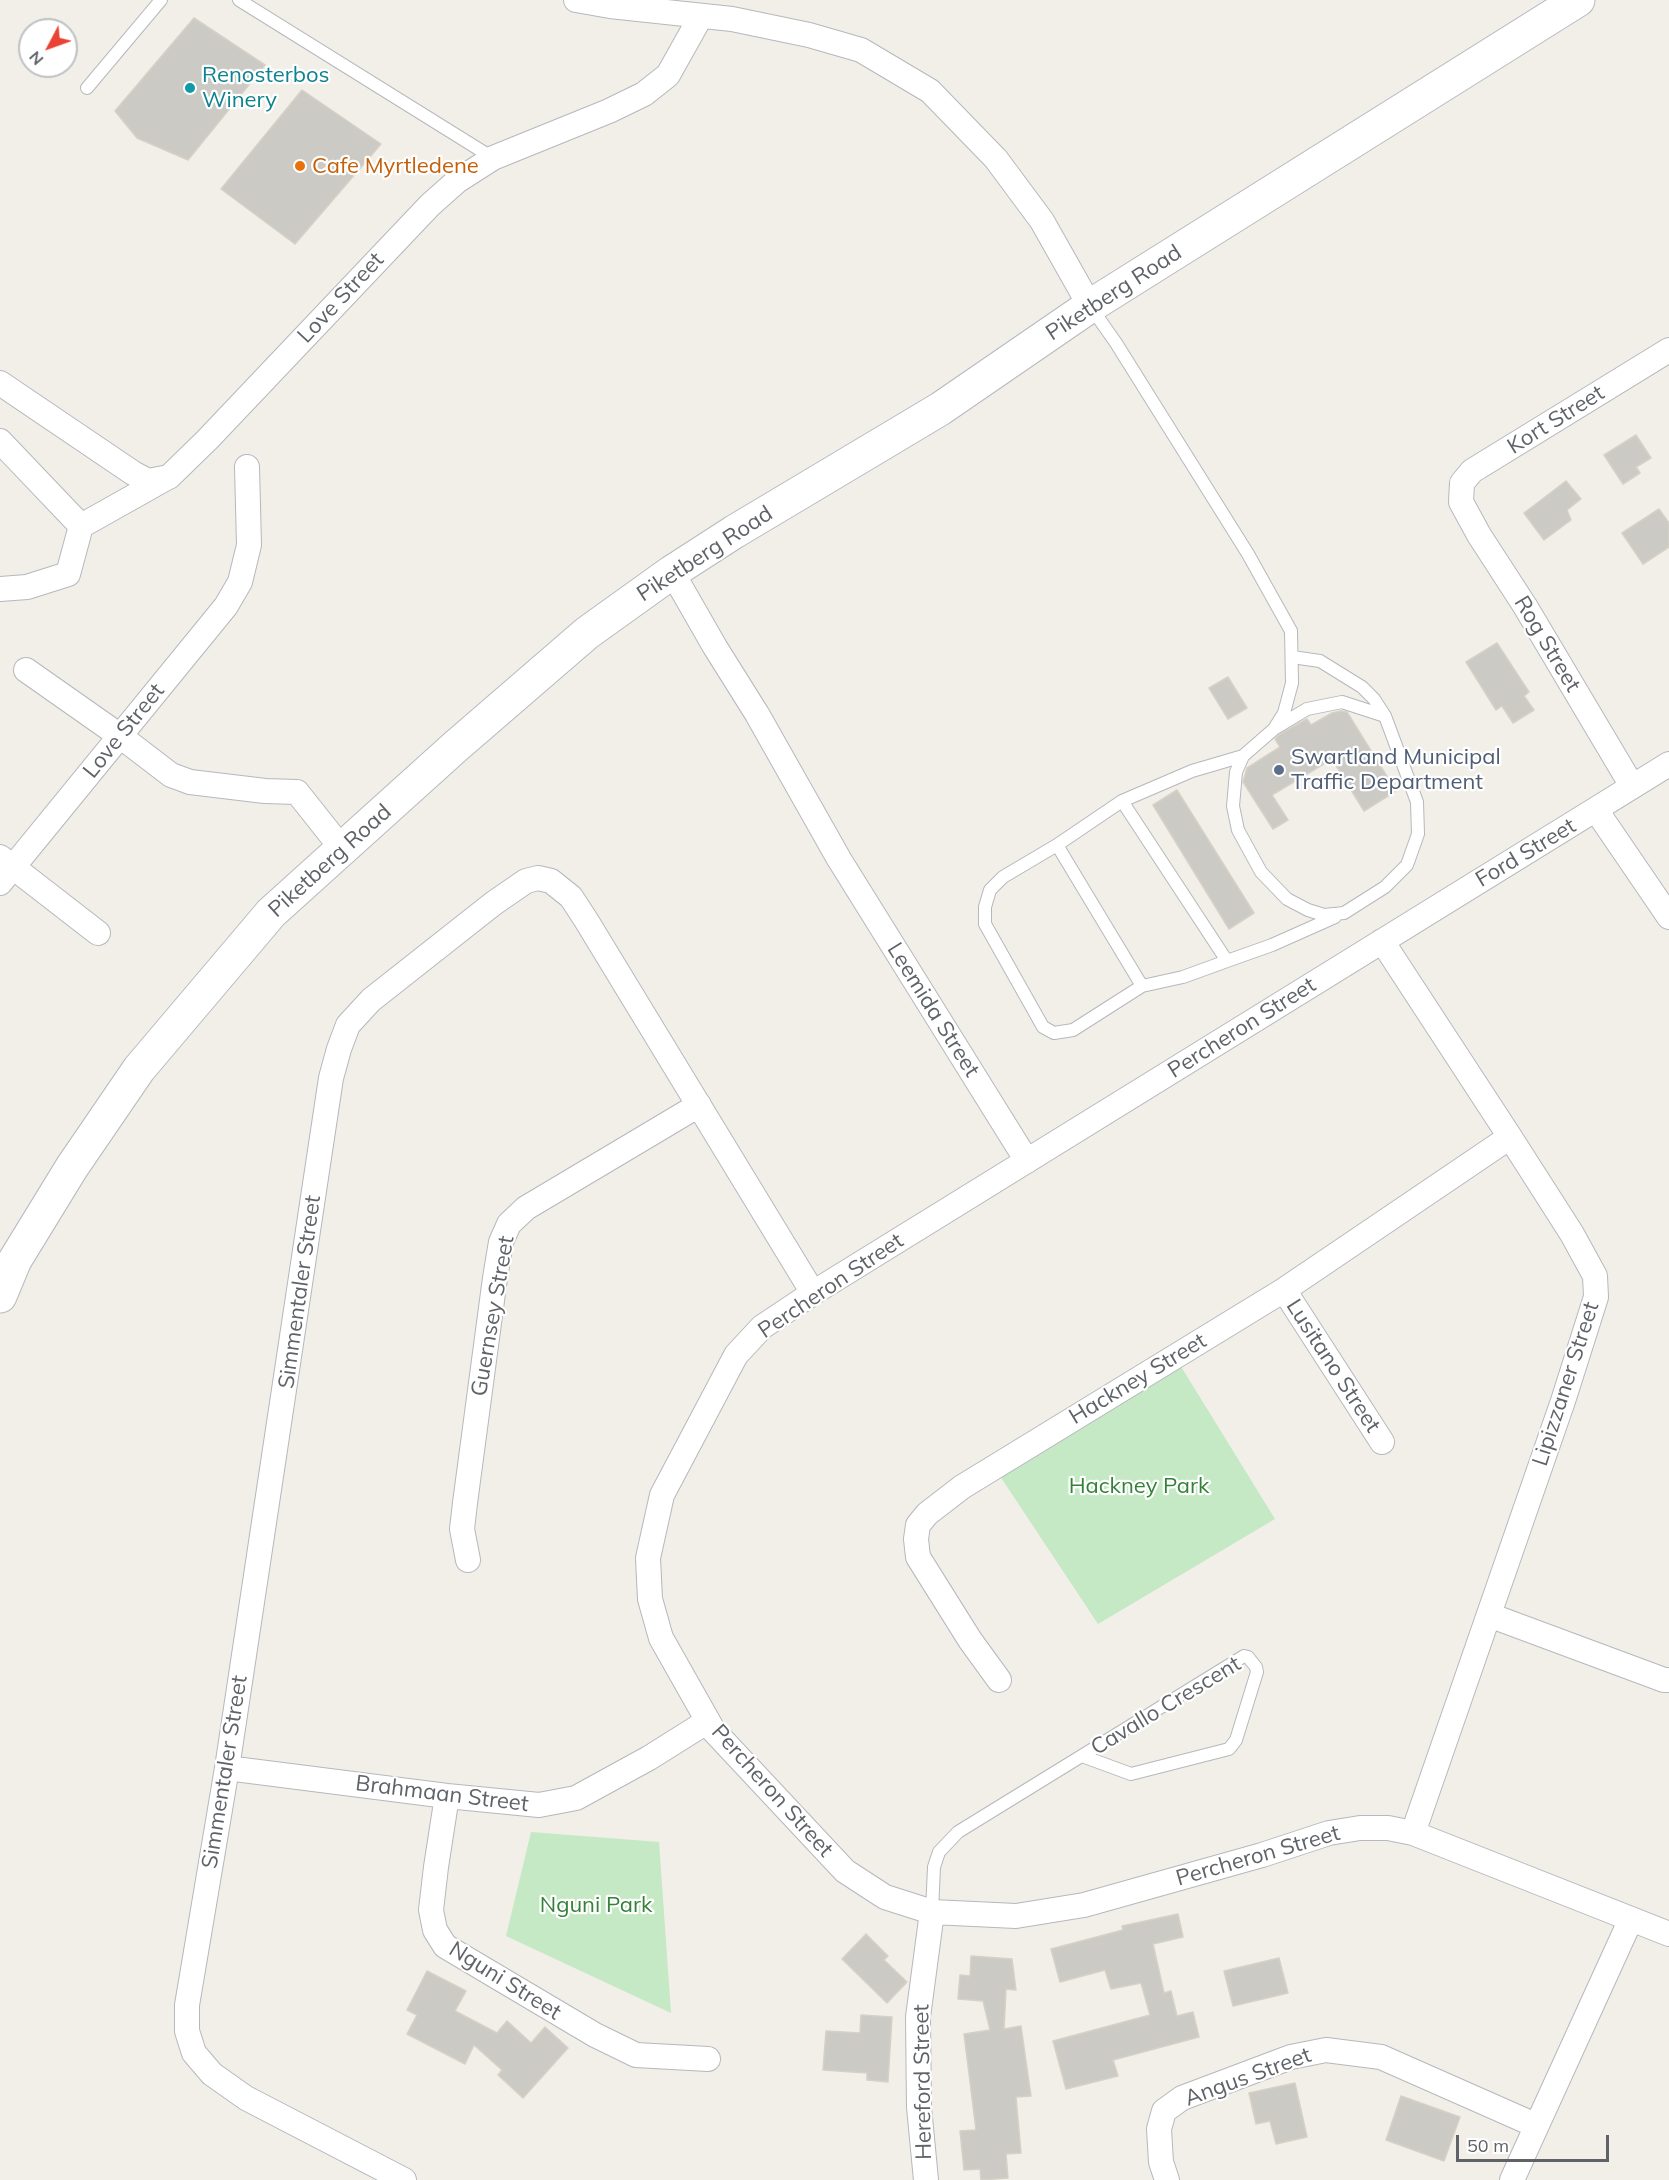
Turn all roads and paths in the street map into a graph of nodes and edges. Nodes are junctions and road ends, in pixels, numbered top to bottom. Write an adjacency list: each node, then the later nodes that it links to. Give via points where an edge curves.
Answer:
1 (161, 0): 6 (lane)
2 (238, 0): 7 (lane)
3 (576, 0): 5 (street)
4 (1578, 0): 8 (street, Piketberg Road)
5 (701, 16): 7 (street, Love Street, via 668,75 644,94); 8 (street, via 809,35 861,50 930,91 996,159 1042,221)
6 (87, 88)
7 (493, 158): 13 (street, Love Street, via 430,204)
8 (1090, 306): 16 (street, Piketberg Road, via 940,409); 18 (lane, via 1248,554 1292,631)
9 (1669, 350): 14 (street, Kort Street, via 1472,471 1462,483)
10 (0, 383): 13 (street, via 133,473 148,480)
11 (0, 441): 15 (street)
12 (247, 467): 22 (street, Love Street, via 249,545 240,582 226,606)
13 (170, 476): 15 (street, Love Street)
14 (1461, 502): 25 (street, Rog Street)
15 (81, 526): 17 (street, via 68,574 27,587)
16 (672, 572): 29 (street, Piketberg Road, via 587,633); 39 (street, Leemida Street, via 839,859)
17 (0, 589)
18 (1292, 657): 20 (lane, via 1320,661 1343,674 1362,687); 21 (lane, via 1289,699)
19 (26, 670): 22 (street)
20 (1385, 716): 21 (lane, via 1342,702 1307,709); 31 (lane, via 1415,793 1419,818 1416,842 1407,865 1385,887)
21 (1274, 729): 23 (lane)
22 (120, 736): 29 (street, via 171,775 190,782 297,792); 30 (street, Love Street)
23 (1243, 756): 26 (lane, via 1192,771); 31 (lane, via 1233,785 1233,806 1238,830 1261,872 1287,898 1308,910 1324,915)
24 (1669, 764): 25 (street, Ford Street)
25 (1632, 786): 27 (street, Ford Street)
26 (1122, 801): 28 (lane); 35 (lane)
27 (1596, 810): 32 (street); 34 (street, Ford Street)
28 (1057, 845): 36 (lane); 36 (lane, via 1003,877 990,890 985,907 985,924 1043,1027 1054,1033 1073,1030)
29 (343, 850): 42 (street, Piketberg Road, via 271,913 139,1069 15,1260)
30 (4, 870): 33 (street)
31 (1344, 913): 35 (lane)
32 (1669, 917)
33 (98, 933)
34 (1382, 941): 38 (street, Lipizzaner Street); 39 (street, Percheron Street)
35 (1227, 962): 36 (lane)
36 (1142, 986)
37 (699, 1105): 41 (street, Simmentaler Street); 44 (street, Guernsey Street, via 526,1208 509,1224 501,1242 495,1278 465,1503 462,1529); 50 (street, Simmentaler Street, via 571,897 551,881 538,878 526,881 494,903 371,1000 348,1025 331,1078)
38 (1510, 1137): 40 (street, Hackney Street); 45 (street, Lipizzaner Street, via 1595,1276 1596,1297)
39 (1028, 1161): 41 (street, Percheron Street)
40 (1284, 1290): 43 (street, Lusitano Street); 46 (street, Hackney Street, via 962,1487 918,1525 918,1557)
41 (813, 1293): 48 (street, Percheron Street, via 762,1327 736,1355 662,1495 648,1558 650,1599 661,1638)
42 (0, 1296)
43 (1382, 1442)
44 (468, 1560)
45 (1488, 1615): 47 (street); 52 (street, Lipizzaner Street)
46 (999, 1680)
47 (1669, 1680)
48 (708, 1721): 51 (street, Brahmaan Street, via 576,1798 539,1805); 53 (street, Percheron Street, via 845,1871 885,1897)
49 (1082, 1756): 49 (lane, Cavallo Crescent, via 1244,1656 1256,1667 1236,1740 1229,1749 1131,1774); 53 (lane, Cavallo Crescent, via 948,1841 934,1867)
50 (227, 1768): 51 (street, Brahmaan Street); 58 (street, Simmentaler Street, via 188,2005 188,2031 194,2053 212,2074 246,2098)
51 (447, 1796): 56 (street, Nguni Street, via 432,1910 435,1930 445,1946 636,2055)
52 (1413, 1833): 53 (street, Percheron Street, via 1360,1828 1329,1833 1062,1909 1016,1916); 54 (street, Percheron Street)
53 (932, 1912): 59 (street, Hereford Street, via 918,2017 919,2107)
54 (1631, 1920): 55 (street, Percheron Street); 57 (street)
55 (1669, 1934)
56 (708, 2059)
57 (1535, 2125): 60 (street, Angus Street, via 1381,2057 1326,2050 1291,2057 1182,2098 1164,2111 1159,2128 1161,2163); 61 (street)
58 (404, 2180)
59 (926, 2180)
60 (1167, 2180)
61 (1512, 2180)

